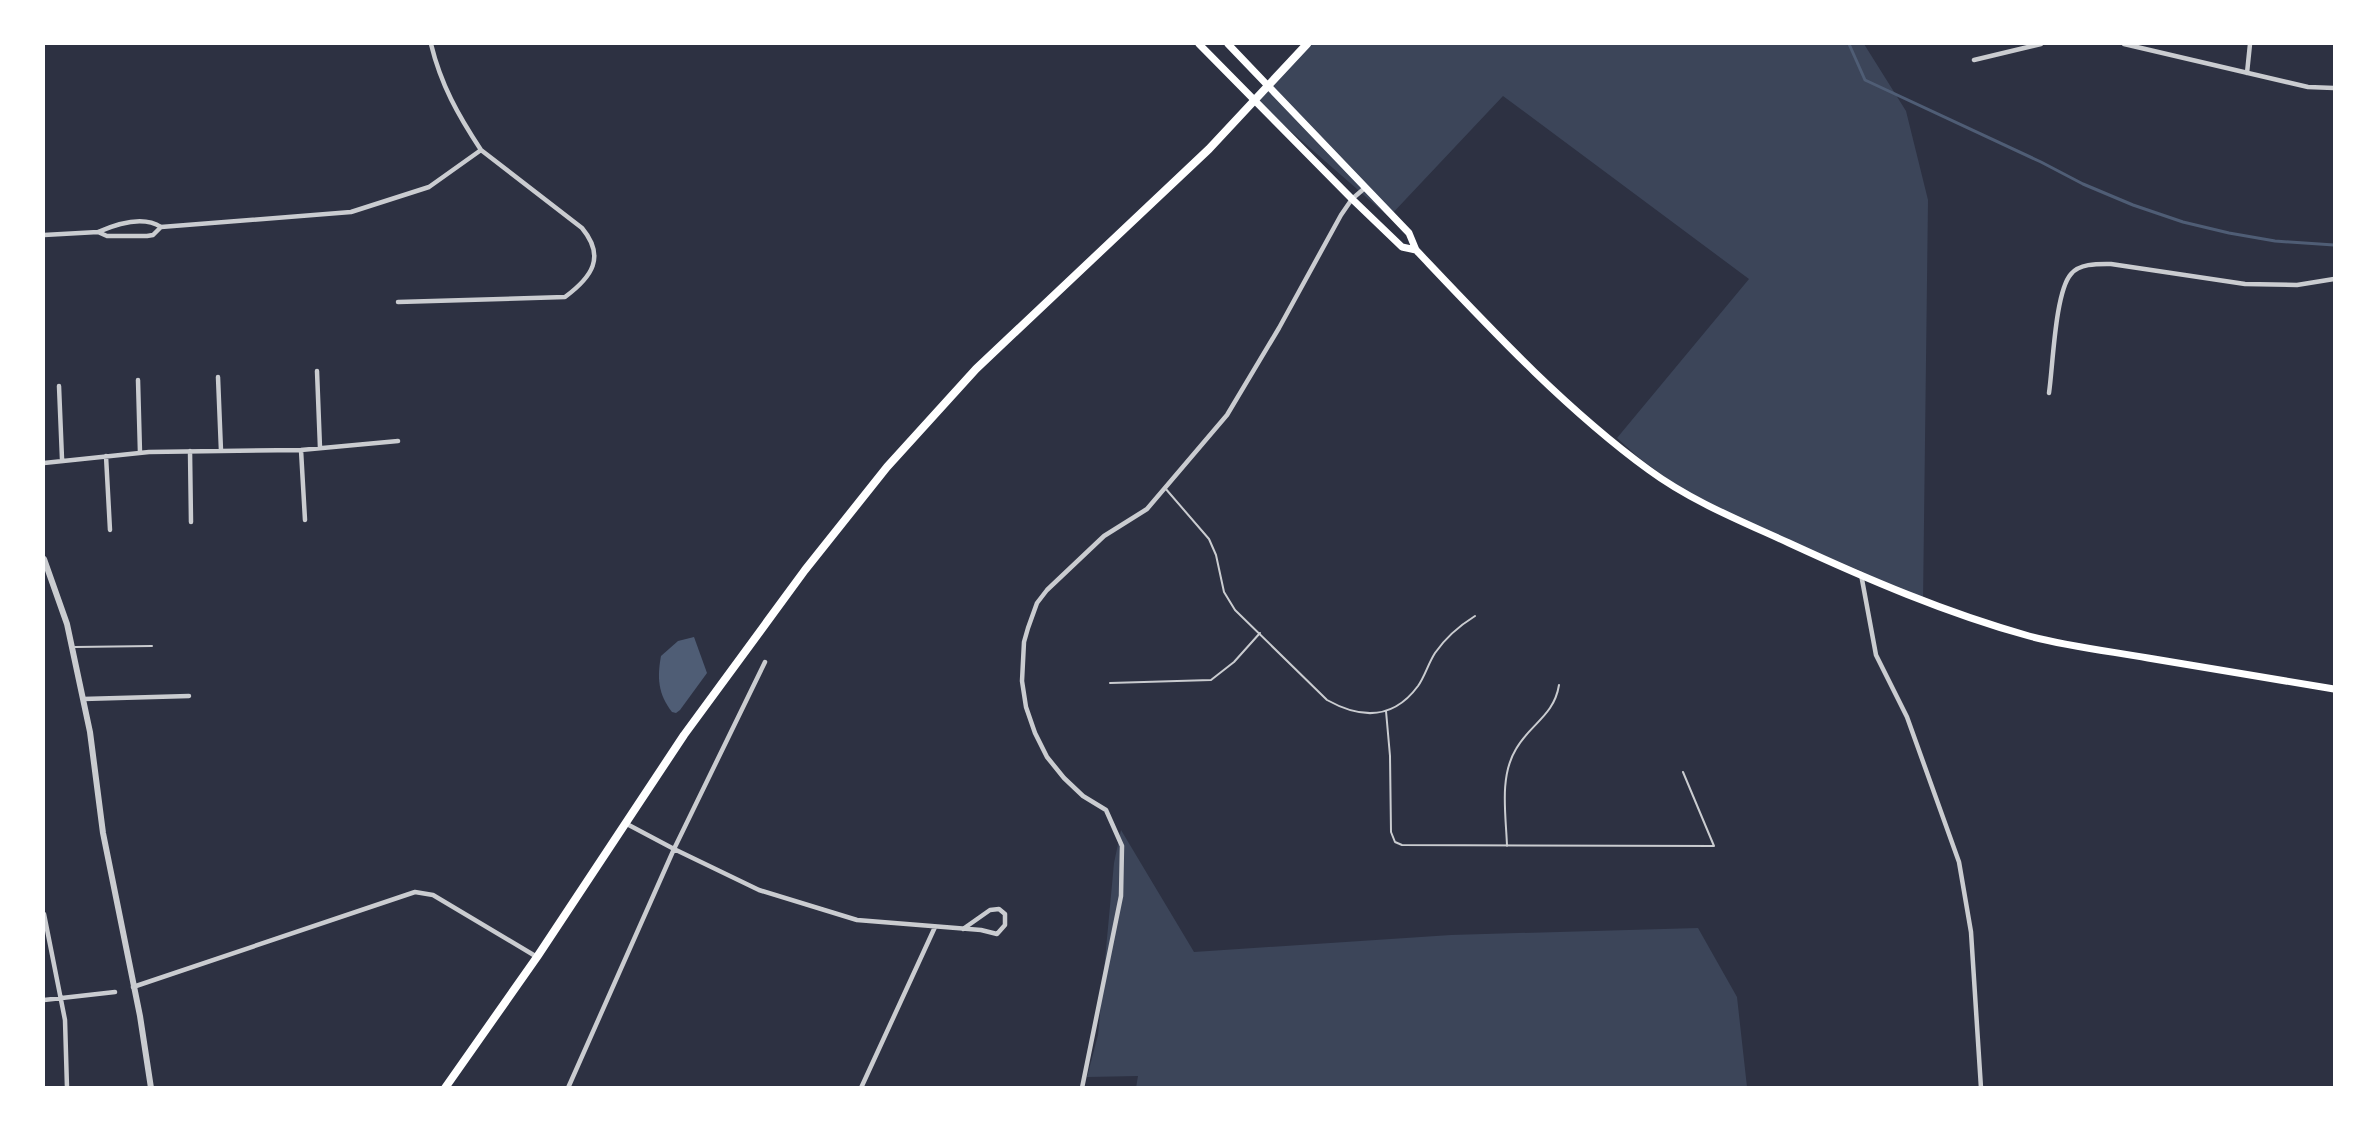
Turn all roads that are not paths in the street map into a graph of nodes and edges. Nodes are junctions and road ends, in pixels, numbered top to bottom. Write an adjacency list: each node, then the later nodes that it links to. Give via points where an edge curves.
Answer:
1 (431, 44): 14 (street, via 455,110)
2 (1199, 44): 13 (main road)
3 (1228, 44): 11 (main road)
4 (1307, 44): 11 (main road)
5 (2042, 44): 9 (street)
6 (2124, 44): 8 (street)
7 (2250, 44): 10 (street)
8 (2143, 45): 10 (street)
9 (1974, 60)
10 (2247, 73): 12 (street, via 2308,87)
11 (1269, 84): 13 (main road); 15 (main road)
12 (2334, 88)
13 (1255, 100): 16 (main road); 55 (main road, via 1209,149 976,369 911,438 805,570)
14 (481, 150): 17 (street, via 429,187 351,212); 22 (street, via 582,228 591,239 595,255 592,272 565,297)
15 (1366, 187): 16 (street); 20 (main road, via 1409,233)
16 (1352, 199): 20 (main road, via 1402,247); 37 (street, via 1227,415)
17 (161, 226): 18 (street, via 154,222 115,224); 18 (street, via 147,236 107,236)
18 (98, 232): 19 (street)
19 (44, 235)
20 (1416, 250): 42 (main road, via 1586,420 1650,471 1720,511)
21 (2334, 279): 27 (street, via 2297,285 2245,284 2090,264 2072,273 2062,292)
22 (398, 302)
23 (317, 371): 29 (street)
24 (218, 377): 32 (street)
25 (138, 380): 33 (street)
26 (59, 386): 35 (street)
27 (2049, 393)
28 (398, 441): 29 (street)
29 (320, 448): 30 (street)
30 (301, 450): 32 (street); 38 (street)
31 (190, 451): 32 (street); 33 (street); 39 (street)
32 (222, 451)
33 (140, 453): 34 (street)
34 (106, 456): 35 (street); 40 (street)
35 (62, 459): 36 (street)
36 (44, 463)
37 (1165, 488): 44 (lane, via 1209,539 1224,592 1235,610); 71 (street, via 1147,509 1104,536 1047,590 1037,603 1024,642 1023,694 1035,733 1064,778 1106,810 1122,846 1121,896)
38 (305, 520)
39 (192, 522)
40 (110, 530)
41 (44, 559): 46 (street)
42 (1861, 574): 50 (main road, via 1934,606 2029,636); 72 (street, via 1876,655 1907,717 1959,862 1971,932)
43 (1475, 616): 53 (lane, via 1448,636 1433,655 1417,688)
44 (1260, 633): 48 (lane, via 1211,680); 53 (lane, via 1327,700 1361,714)
45 (152, 646): 46 (lane)
46 (72, 647): 52 (street)
47 (765, 662): 57 (street)
48 (1110, 683)
49 (1558, 685): 56 (lane, via 1557,698 1550,710 1516,750 1510,764 1506,781)
50 (2334, 689)
51 (189, 696): 52 (street)
52 (83, 699): 62 (street, via 103,833)
53 (1386, 711): 56 (lane, via 1391,832 1395,842 1413,846)
54 (1683, 772): 56 (lane, via 1714,846)
55 (625, 823): 57 (street); 61 (main road)
56 (1507, 846)
57 (674, 849): 59 (street, via 759,890 856,920); 69 (street)
58 (44, 914): 64 (street)
59 (935, 927): 60 (street); 70 (street)
60 (963, 929): 60 (street, via 990,910 999,909 1005,914 1005,925 997,933)
61 (537, 957): 62 (street, via 433,895 415,892); 68 (main road)
62 (133, 987): 67 (street)
63 (116, 992): 64 (street)
64 (62, 997): 65 (street); 66 (street)
65 (44, 1000)
66 (67, 1088)
67 (151, 1088)
68 (445, 1088)
69 (568, 1088)
70 (861, 1088)
71 (1082, 1088)
72 (1981, 1088)

